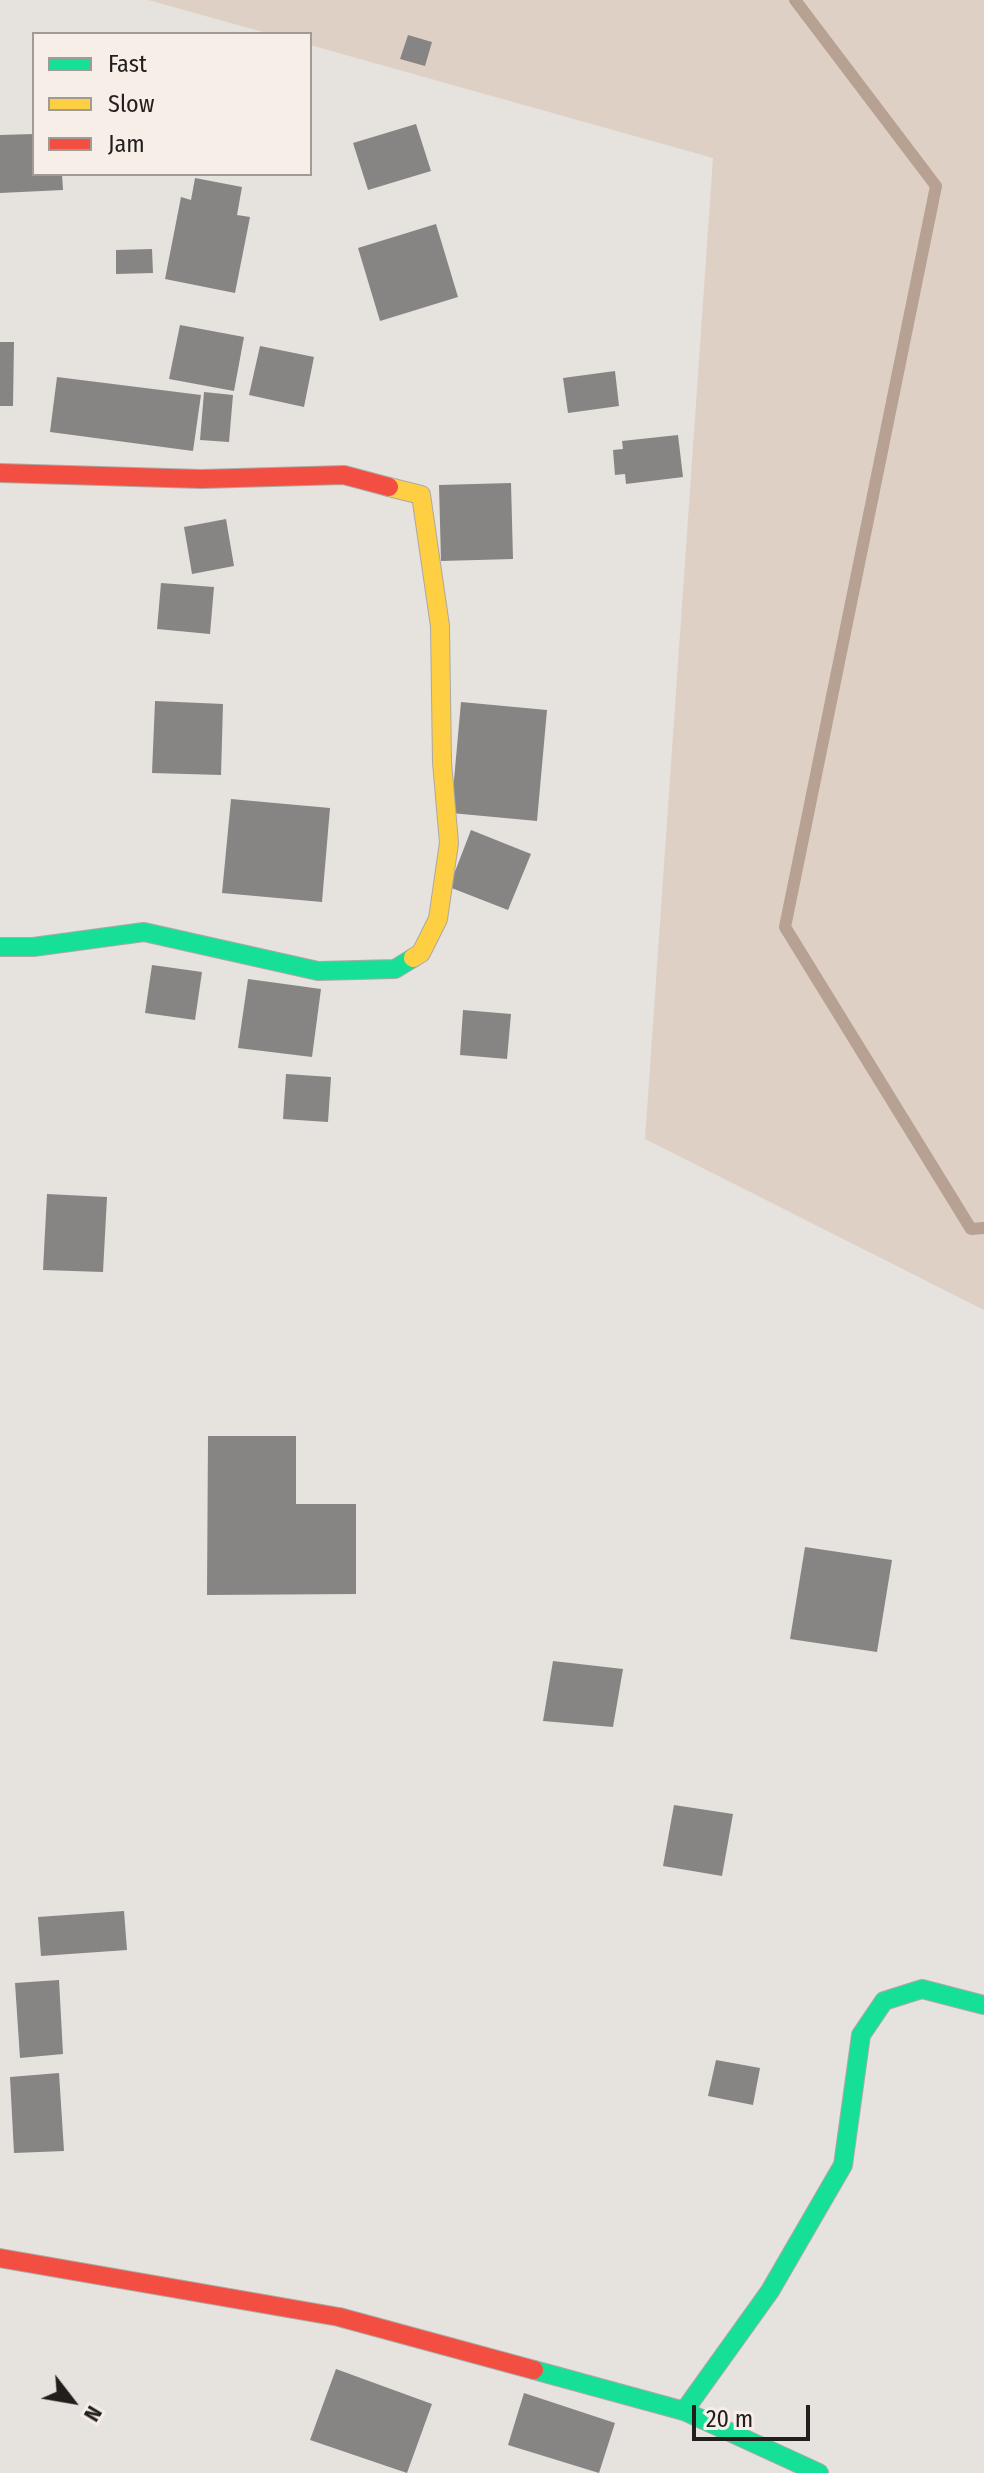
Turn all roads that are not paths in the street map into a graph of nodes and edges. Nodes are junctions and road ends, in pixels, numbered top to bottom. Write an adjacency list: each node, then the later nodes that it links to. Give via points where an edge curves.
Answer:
1 (0, 473): 2 (street, via 201,479 344,475 421,495 440,626 449,843 438,919 421,953 395,969 318,971 144,932)
2 (0, 947)
3 (984, 2005): 5 (street, via 922,1989 884,2001 861,2035 843,2165 770,2291)
4 (0, 2258): 5 (street, via 339,2317)
5 (684, 2411): 6 (street)
6 (819, 2473)

